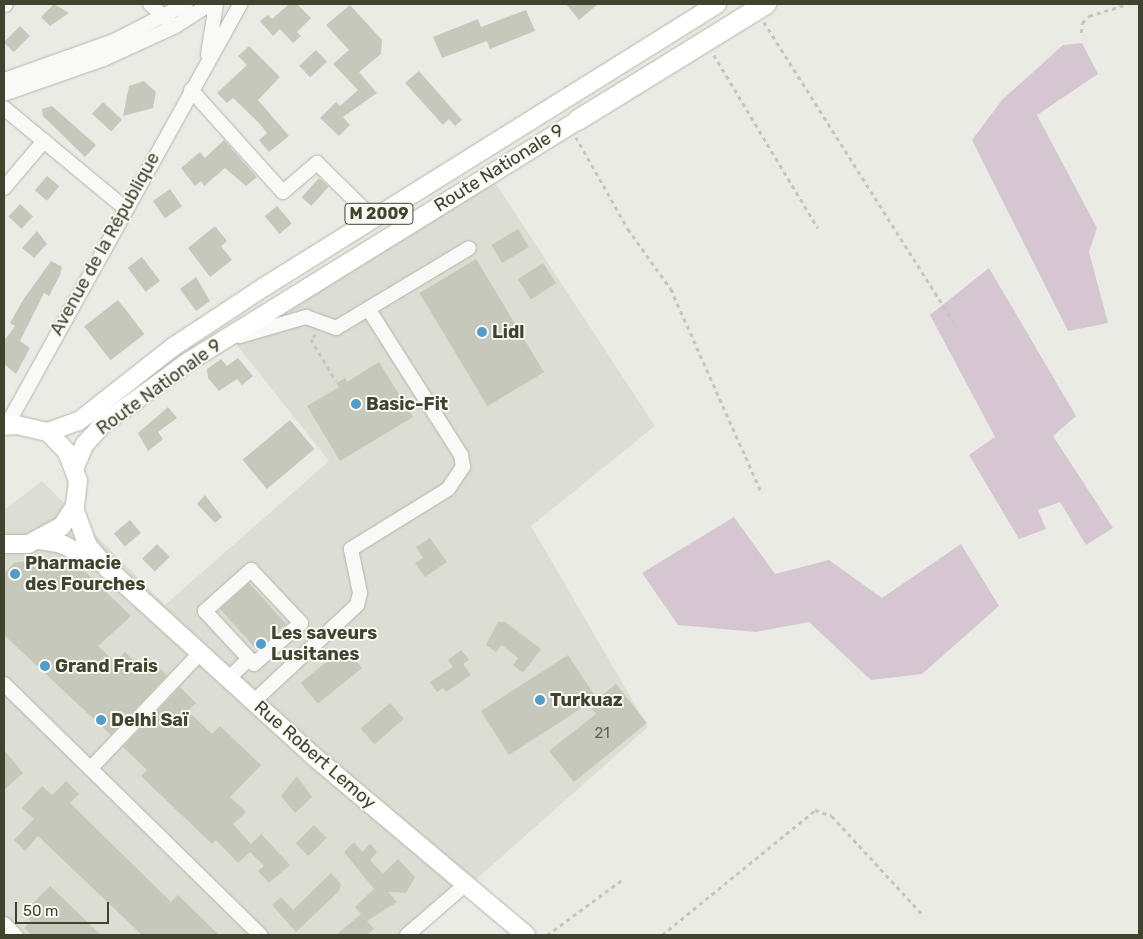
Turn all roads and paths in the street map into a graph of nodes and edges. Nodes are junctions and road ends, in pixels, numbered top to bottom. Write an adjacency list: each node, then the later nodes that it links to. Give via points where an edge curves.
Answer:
1 (150, 4): 9 (street)
2 (186, 4): 9 (street)
3 (210, 4): 9 (street)
4 (216, 4): 12 (street)
5 (240, 4): 12 (street, Avenue de la République)
6 (717, 4): 21 (main road, M 2009)
7 (1128, 4): 10 (path, via 1089,16 1082,22)
8 (761, 7): 11 (highway, Route Nationale 9 / M 2009); 25 (path)
9 (169, 22): 13 (street); 15 (street, via 104,60)
10 (1081, 33)
11 (706, 41): 17 (highway, Route Nationale 9 / M 2009); 22 (path)
12 (206, 64): 14 (street, Avenue de la République)
13 (4, 80)
14 (191, 90): 20 (street, Avenue de la République); 21 (street, via 283,192 317,163)
15 (4, 94)
16 (4, 108): 18 (street)
17 (573, 122): 27 (main road, Route Nationale 9 / M 2009); 32 (path, via 628,229 671,289)
18 (44, 141): 19 (street); 20 (street)
19 (4, 188)
20 (125, 208): 29 (street, Avenue de la République)
21 (373, 218): 30 (main road, M 2009, via 173,347 79,421)
22 (818, 228)
23 (469, 248): 24 (street)
24 (369, 310): 26 (street); 41 (street, via 461,455 463,467 448,489 351,549 360,593 357,605)
25 (954, 323)
26 (329, 330): 27 (street, via 306,317); 28 (path, via 311,338)
27 (216, 344): 31 (main road, Route Nationale 9 / M 2009, via 103,424 85,444)
28 (336, 381)
29 (6, 426): 30 (main road)
30 (48, 432): 31 (main road)
31 (75, 467): 33 (main road)
32 (762, 493)
33 (74, 508): 34 (main road, via 62,526); 36 (main road, Rue Robert Lemoy, via 88,546)
34 (39, 540): 35 (main road); 36 (main road, Rue Robert Lemoy, via 62,544)
35 (4, 544)
36 (108, 569): 37 (main road, Rue Robert Lemoy)
37 (200, 653): 39 (main road, Rue Robert Lemoy); 42 (street)
38 (248, 660): 38 (street, via 254,664 301,623 251,570 206,611); 39 (street)
39 (228, 679): 41 (main road, Rue Robert Lemoy)
40 (4, 684): 42 (street)
41 (253, 702): 44 (main road, Rue Robert Lemoy)
42 (91, 768): 48 (street)
43 (623, 879): 51 (path)
44 (466, 884): 49 (street); 50 (main road, Rue Robert Lemoy)
45 (924, 916): 52 (path, via 837,822 815,810)
46 (4, 924): 47 (street)
47 (15, 935)
48 (260, 935)
49 (407, 935)
50 (526, 935)
51 (547, 935)
52 (662, 935)

